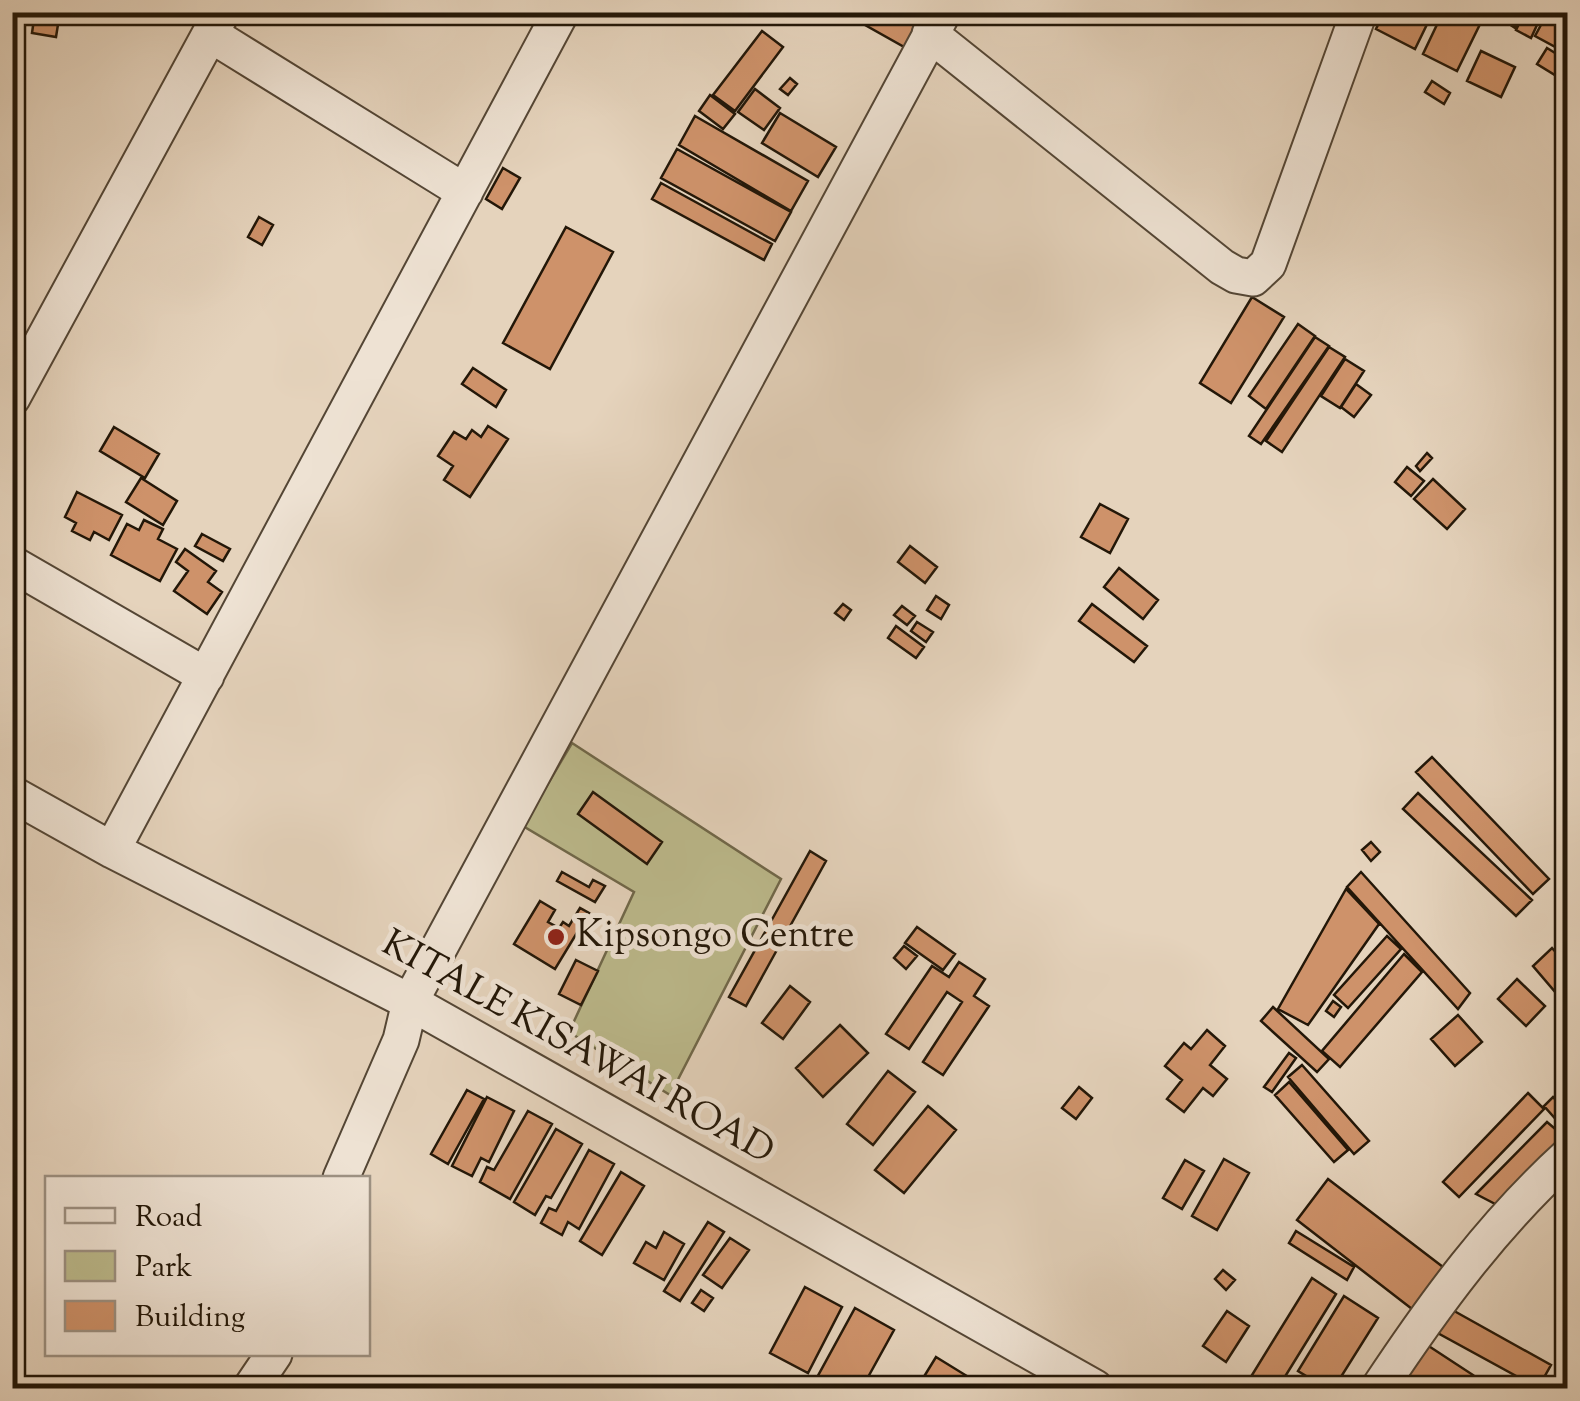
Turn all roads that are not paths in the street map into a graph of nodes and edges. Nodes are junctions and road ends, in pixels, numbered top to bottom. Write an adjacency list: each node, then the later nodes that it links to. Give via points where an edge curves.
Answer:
1 (561, 12): 5 (street)
2 (1359, 12): 4 (street, via 1268,264 1253,278 1222,266)
3 (216, 23): 5 (street); 6 (street)
4 (937, 24): 11 (street)
5 (465, 192): 8 (street)
6 (12, 398)
7 (12, 564): 8 (street)
8 (206, 676): 10 (street)
9 (12, 794): 10 (street, KITALE KISAWAI ROAD)
10 (112, 850): 11 (street, KITALE KISAWAI ROAD)
11 (410, 1002): 13 (street, via 401,1040); 16 (street, KITALE KISAWAI ROAD)
12 (1568, 1156): 17 (street, via 1534,1186 1433,1306)
13 (342, 1176)
14 (273, 1356): 15 (street)
15 (250, 1388)
16 (1095, 1388)
17 (1379, 1388)

